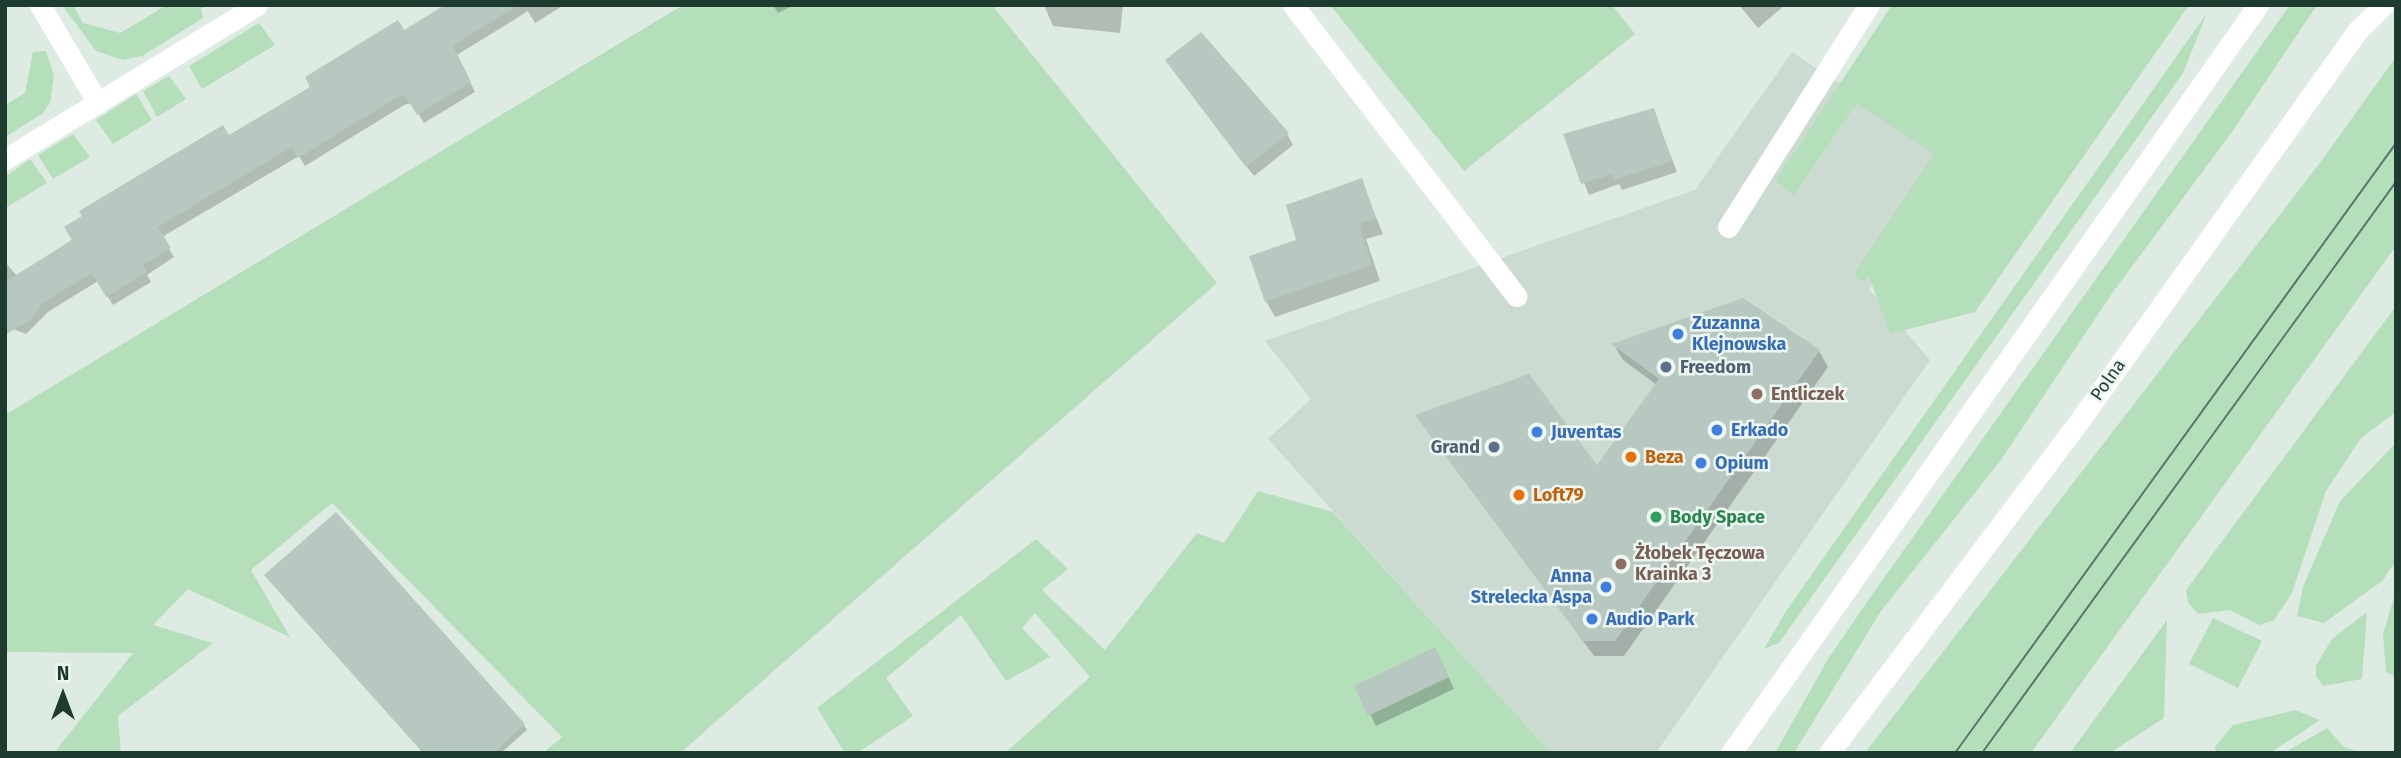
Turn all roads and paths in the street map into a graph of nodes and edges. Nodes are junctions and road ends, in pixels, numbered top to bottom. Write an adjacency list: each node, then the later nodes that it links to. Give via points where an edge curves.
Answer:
1 (40, 5): 9 (street)
2 (257, 5): 9 (street)
3 (1293, 5): 12 (street)
4 (1870, 5): 11 (street)
5 (2258, 5): 13 (street)
6 (2366, 5): 8 (street)
7 (2384, 5): 8 (street, Polna)
8 (2358, 30): 14 (street, Polna, via 2077,424)
9 (98, 103): 10 (street)
10 (5, 159)
11 (1728, 227)
12 (1516, 296)
13 (1731, 753)
14 (1829, 753)

